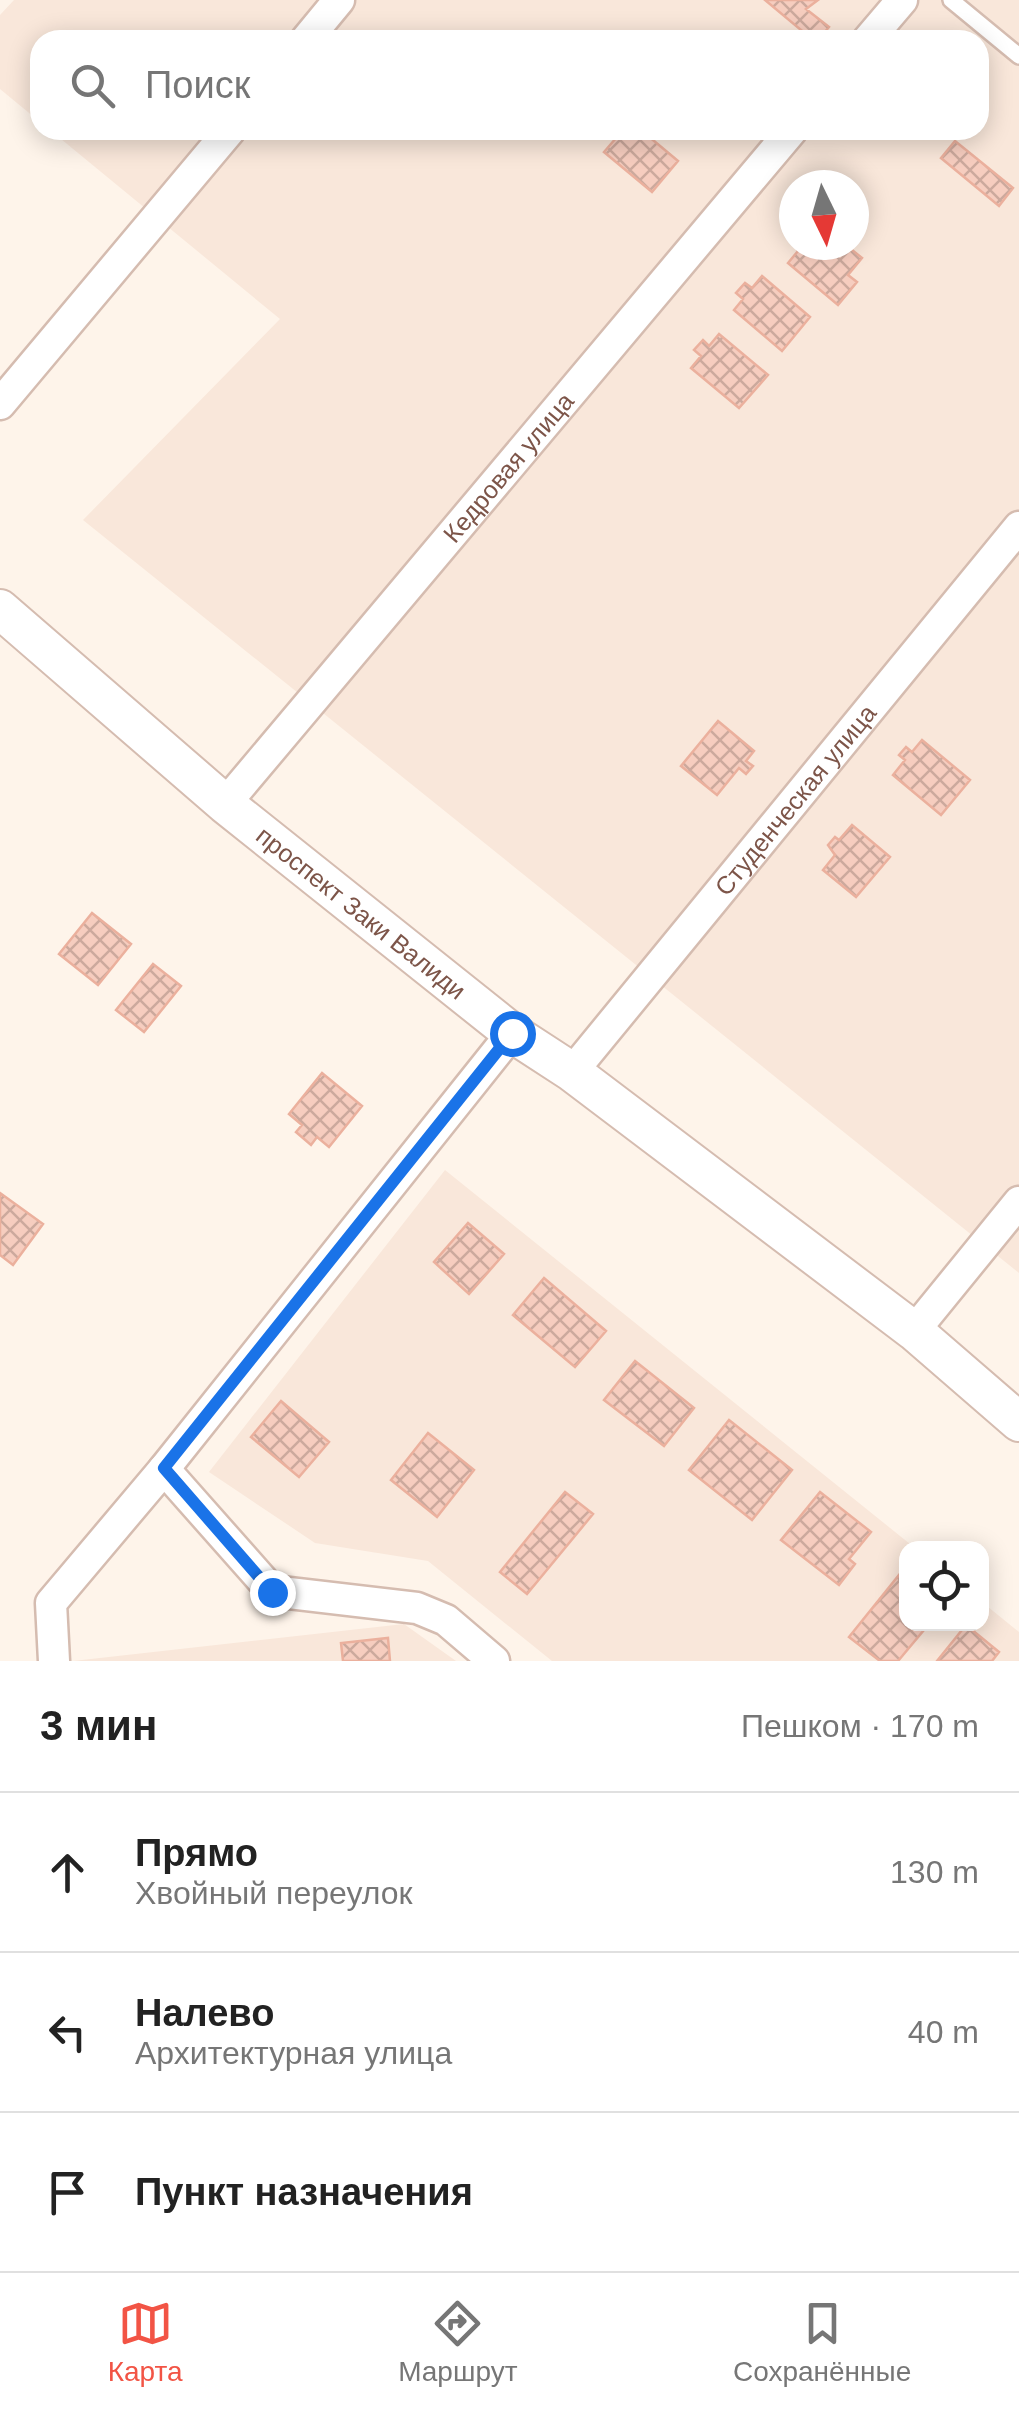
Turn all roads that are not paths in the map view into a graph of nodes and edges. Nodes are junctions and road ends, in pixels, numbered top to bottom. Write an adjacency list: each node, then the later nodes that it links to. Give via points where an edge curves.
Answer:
1 (340, 0): 4 (street)
2 (902, 0): 5 (street)
3 (951, 0): 6 (lane)
4 (314, 30)
5 (876, 30)
6 (987, 30)
7 (989, 31): 8 (lane)
8 (1019, 56)
9 (222, 140): 11 (street)
10 (784, 140): 14 (street, Кедровая улица)
11 (0, 404)
12 (1019, 526): 16 (street, Студенческая улица)
13 (0, 609): 14 (street, проспект Заки Валиди)
14 (225, 804): 15 (street, проспект Заки Валиди)
15 (512, 1033): 16 (street, проспект Заки Валиди); 20 (street)
16 (572, 1072): 18 (street, проспект Заки Валиди)
17 (1019, 1202): 18 (street)
18 (914, 1331): 19 (street, проспект Заки Валиди)
19 (1019, 1422)
20 (164, 1468): 21 (street, via 51,1604); 22 (street, via 272,1592 417,1608 446,1620)
21 (54, 1661)
22 (494, 1661)

